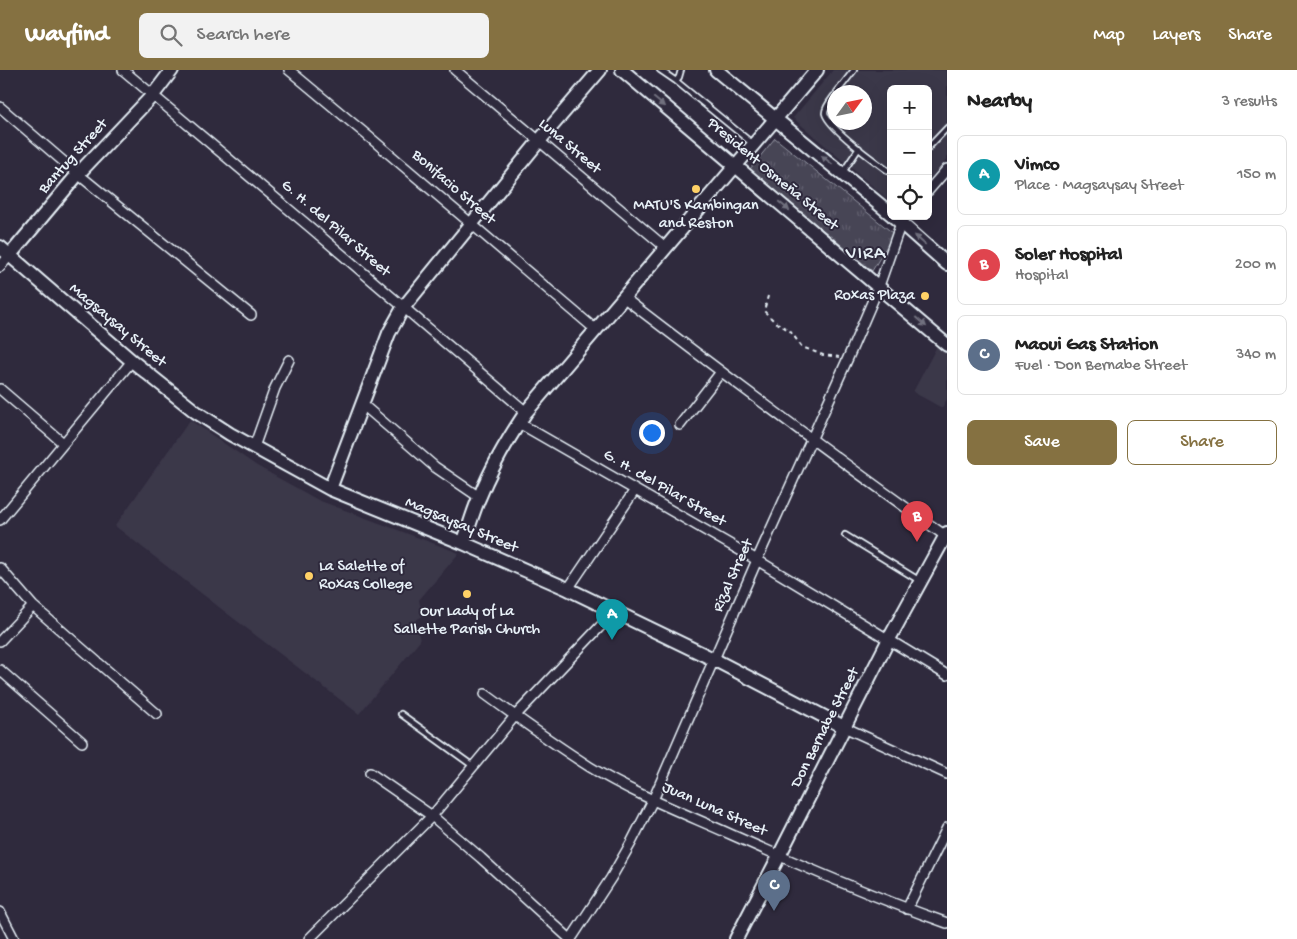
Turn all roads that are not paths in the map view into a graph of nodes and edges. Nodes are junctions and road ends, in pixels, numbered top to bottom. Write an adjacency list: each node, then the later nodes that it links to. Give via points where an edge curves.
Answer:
1 (123, 70): 14 (street, G. H. del Pilar Street)
2 (172, 70): 14 (street, Bantug Street)
3 (290, 70): 32 (street, Bonifacio Street)
4 (455, 70): 19 (street, Luna Street)
5 (600, 70): 19 (street)
6 (622, 70): 23 (street, President Osmeña Street, one-way to 23)
7 (660, 70): 12 (lane)
8 (681, 70): 12 (lane)
9 (716, 70): 16 (street)
10 (817, 70): 16 (street)
11 (854, 70): 13 (lane)
12 (676, 82): 21 (lane)
13 (842, 85)
14 (153, 95): 27 (street, Bantug Street); 40 (street, G. H. del Pilar Street)
15 (0, 107): 27 (street)
16 (776, 118): 21 (street); 26 (street, one-way to 16)
17 (947, 128): 20 (lane)
18 (839, 130): 22 (lane)
19 (539, 141): 32 (street); 34 (street, Luna Street)
20 (932, 144)
21 (754, 145): 23 (street)
22 (859, 148): 25 (lane); 26 (lane)
23 (736, 166): 34 (street); 38 (street, President Osmeña Street, one-way to 38)
24 (947, 169): 28 (street)
25 (887, 170)
26 (842, 173): 29 (street)
27 (78, 174): 35 (street, Bantug Street); 41 (street)
28 (932, 186)
29 (887, 208)
30 (897, 220): 38 (street, Rizal Street)
31 (901, 220): 36 (street, one-way to 31)
32 (471, 224): 40 (street); 42 (street, Bonifacio Street)
33 (0, 247): 35 (street, Magsaysay Street)
34 (665, 247): 39 (street)
35 (10, 256): 37 (street, Bantug Street); 45 (street, Magsaysay Street)
36 (947, 264)
37 (0, 267)
38 (879, 286): 43 (street, President Osmeña Street, one-way to 43); 51 (street, Rizal Street)
39 (623, 297): 42 (street); 46 (street)
40 (403, 308): 48 (street); 49 (street, G. H. del Pilar Street)
41 (251, 315)
42 (596, 330): 49 (street)
43 (947, 345)
44 (289, 360): 53 (street, via 275,388)
45 (132, 361): 52 (street); 53 (street, Magsaysay Street, via 196,412)
46 (721, 372): 50 (street); 51 (street)
47 (0, 389): 52 (street)
48 (362, 404): 54 (street); 56 (street, via 435,466)
49 (522, 417): 55 (street, G. H. del Pilar Street); 56 (street)
50 (680, 425)
51 (811, 439): 59 (street); 61 (street, Rizal Street)
52 (63, 443): 57 (street)
53 (254, 447): 54 (street, Magsaysay Street)
54 (330, 489): 60 (street, Magsaysay Street)
55 (634, 490): 61 (street, G. H. del Pilar Street); 64 (street)
56 (479, 497): 60 (street)
57 (0, 520)
58 (844, 535): 63 (lane)
59 (947, 535): 63 (street, Don Bernabe Street)
60 (463, 544): 64 (street, Magsaysay Street)
61 (757, 560): 67 (street, G. H. del Pilar Street); 69 (street, Rizal Street)
62 (0, 568): 65 (street)
63 (921, 582): 67 (street, Don Bernabe Street)
64 (568, 589): 66 (street, Magsaysay Street)
65 (33, 606): 68 (street); 73 (street)
66 (615, 611): 69 (street, Magsaysay Street); 75 (street)
67 (889, 639): 71 (street, G. H. del Pilar Street); 76 (street, Don Bernabe Street)
68 (0, 642)
69 (714, 659): 76 (street, Magsaysay Street); 81 (street, Rizal Street)
70 (0, 670): 77 (street)
71 (947, 675)
72 (485, 694): 75 (street, Juan Luna Street)
73 (157, 714)
74 (402, 714): 78 (lane)
75 (515, 716): 78 (street); 81 (street, Juan Luna Street, via 592,768)
76 (844, 726): 80 (street, Magsaysay Street); 84 (street, Don Bernabe Street)
77 (82, 742)
78 (474, 767): 82 (street)
79 (370, 773): 82 (street)
80 (947, 774)
81 (653, 800): 84 (street, Juan Luna Street); 90 (street, Rizal Street, via 611,878)
82 (432, 816): 89 (street); 90 (street)
83 (947, 828): 85 (street)
84 (780, 856): 85 (street, Juan Luna Street); 91 (street, Don Bernabe Street)
85 (907, 909): 87 (street, Juan Luna Street)
86 (0, 912): 88 (street)
87 (947, 923)
88 (14, 939)
89 (309, 939)
90 (571, 939)
91 (736, 939)

